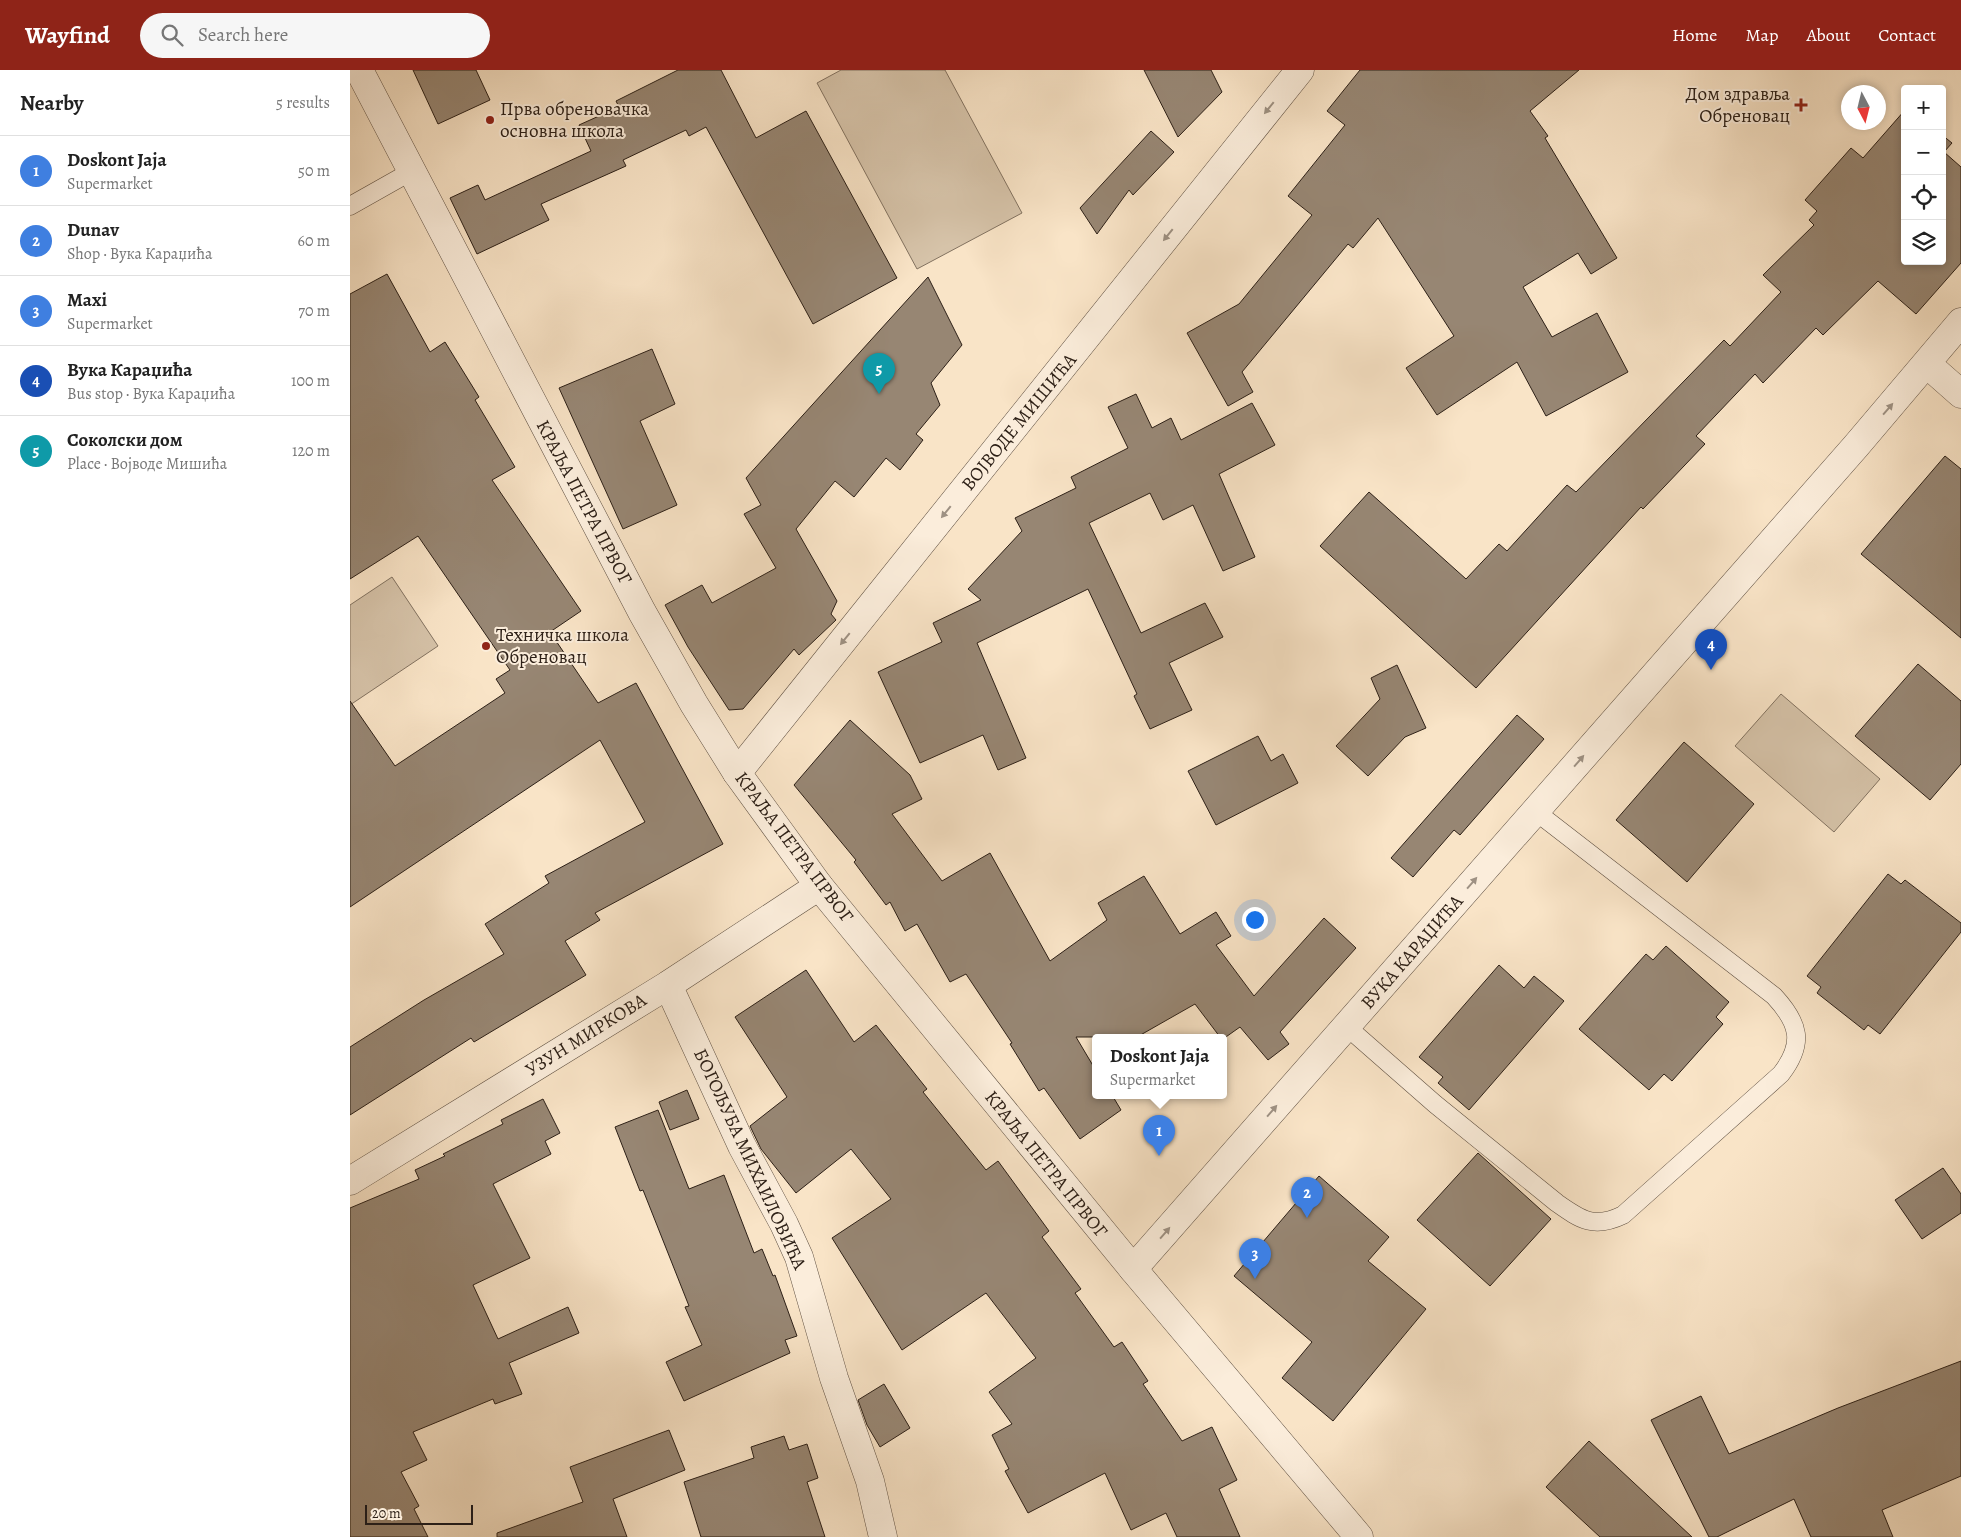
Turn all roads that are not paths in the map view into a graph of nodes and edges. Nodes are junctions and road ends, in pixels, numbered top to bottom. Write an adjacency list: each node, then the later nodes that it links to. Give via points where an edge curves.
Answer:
1 (359, 70): 3 (street, КРАЉА ПЕТРА ПРВОГ)
2 (1300, 70): 8 (street, ВОЈВОДЕ МИШИЋА, one-way to 8)
3 (412, 171): 4 (lane); 8 (street, КРАЉА ПЕТРА ПРВОГ, via 642,612)
4 (350, 206)
5 (1961, 322): 6 (street, ВУКА КАРАЏИЋА)
6 (1927, 364): 7 (street); 9 (street, ВУКА КАРАЏИЋА, one-way to 6)
7 (1961, 394)
8 (738, 773): 10 (street, КРАЉА ПЕТРА ПРВОГ)
9 (1535, 811): 12 (street, ВУКА КАРАЏИЋА, one-way to 9); 12 (lane, via 1774,996 1794,1024 1797,1048 1782,1074 1623,1215 1612,1220 1591,1222 1557,1203)
10 (819, 886): 11 (street, УЗУН МИРКОВА); 14 (street, КРАЉА ПЕТРА ПРВОГ)
11 (668, 984): 13 (street, УЗУН МИРКОВА); 15 (street, БОГОЉУБА МИХАИЛОВИЋА, via 742,1146 799,1257 834,1378 870,1481)
12 (1346, 1026): 14 (street, ВУКА КАРАЏИЋА, one-way to 12)
13 (350, 1181)
14 (1133, 1269): 16 (street, КРАЉА ПЕТРА ПРВОГ)
15 (883, 1537)
16 (1359, 1537)

